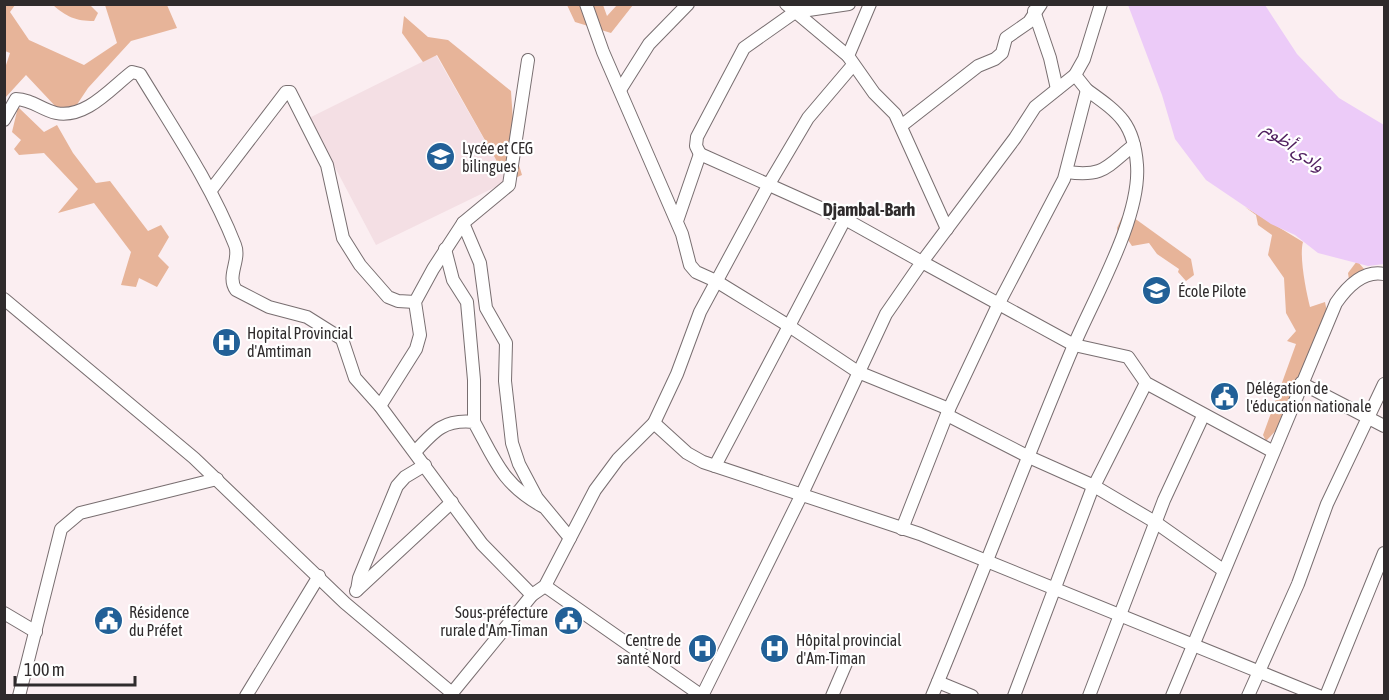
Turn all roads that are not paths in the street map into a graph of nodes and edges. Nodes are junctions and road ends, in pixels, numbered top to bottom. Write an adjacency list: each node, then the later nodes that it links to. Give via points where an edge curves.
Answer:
1 (586, 4): 14 (street)
2 (688, 4): 14 (street, via 649,44)
3 (849, 4): 7 (street)
4 (870, 4): 11 (street)
5 (1092, 4): 9 (street)
6 (1101, 4): 9 (street)
7 (791, 8): 11 (street); 19 (street, via 744,48 697,137)
8 (1038, 8): 13 (street); 17 (street, via 1029,22 1006,38 1002,53 978,66)
9 (1094, 21): 12 (street, via 1084,59)
10 (528, 60): 25 (street, via 509,185)
11 (850, 61): 17 (street); 21 (street, via 808,118)
12 (1074, 75): 13 (street); 15 (street)
13 (1057, 89): 26 (street, via 1035,107)
14 (620, 90): 24 (street)
15 (1087, 90): 18 (street, via 1124,118); 20 (street)
16 (4, 120): 22 (street, via 16,99 54,112 80,111 136,72)
17 (901, 126): 26 (street)
18 (1134, 145): 20 (street, via 1098,173); 35 (street, via 1137,184 1129,219)
19 (700, 154): 21 (street); 24 (street)
20 (1067, 172): 33 (street)
21 (769, 184): 23 (street); 30 (street)
22 (212, 190): 32 (street, via 286,92 290,92 327,165 343,238 388,297); 40 (street, via 237,249 232,278 236,290 269,307 308,317 331,330 346,344 355,378)
23 (845, 219): 28 (street); 34 (street)
24 (677, 221): 30 (street, via 693,269)
25 (463, 224): 27 (street); 56 (street, via 480,262 486,308 506,343 512,443 528,481)
26 (947, 229): 28 (street)
27 (445, 249): 32 (street); 44 (street, via 453,280 467,302)
28 (922, 262): 33 (street); 36 (street, via 886,314)
29 (1384, 274): 38 (street, via 1370,273 1340,297)
30 (716, 281): 34 (street); 45 (street)
31 (4, 299): 52 (street)
32 (415, 302): 40 (street, via 420,335 416,349)
33 (999, 303): 35 (street); 41 (street)
34 (789, 326): 36 (street); 51 (street)
35 (1074, 345): 37 (street, via 1128,357); 49 (street)
36 (858, 372): 41 (street); 54 (street)
37 (1146, 383): 42 (street); 53 (street)
38 (1301, 383): 43 (street); 47 (street)
39 (1384, 384): 43 (street)
40 (380, 406): 48 (street)
41 (948, 412): 49 (street); 58 (street)
42 (1203, 416): 47 (street); 57 (street)
43 (1369, 418): 46 (street); 74 (street, via 1327,504 1298,584)
44 (474, 422): 48 (street, via 459,420 435,430); 56 (street, via 505,479 522,495)
45 (654, 423): 51 (street, via 687,453); 59 (street, via 618,459 595,490)
46 (1384, 426)
47 (1272, 451): 62 (street)
48 (415, 452): 50 (street)
49 (1029, 457): 53 (street); 61 (street)
50 (425, 465): 55 (street); 66 (street, via 397,486)
51 (715, 466): 54 (street)
52 (217, 479): 63 (street); 71 (street, via 80,513 70,521 62,529 57,544)
53 (1094, 486): 57 (street); 65 (street)
54 (802, 494): 58 (street); 79 (street)
55 (452, 502): 66 (street); 67 (street, via 482,544)
56 (546, 508): 59 (street)
57 (1155, 522): 62 (street); 70 (street)
58 (902, 529): 61 (street)
59 (570, 538): 64 (street)
60 (1384, 553): 88 (street)
61 (987, 562): 65 (street); 75 (street)
62 (1223, 570): 72 (street)
63 (320, 576): 68 (street); 78 (street)
64 (545, 586): 67 (street); 79 (street)
65 (1056, 588): 70 (street); 83 (street)
66 (357, 590): 68 (street)
67 (532, 595): 76 (street)
68 (345, 603): 76 (street)
69 (4, 613): 71 (street)
70 (1120, 613): 72 (street); 84 (street)
71 (36, 632): 77 (street)
72 (1194, 643): 74 (street); 85 (street)
73 (847, 661): 80 (street)
74 (1258, 671): 86 (street); 87 (street)
75 (938, 682): 81 (street); 82 (street)
76 (453, 694)
77 (19, 696)
78 (246, 696)
79 (702, 696)
80 (832, 696)
81 (932, 696)
82 (972, 696)
83 (1014, 696)
84 (1089, 696)
85 (1172, 696)
86 (1248, 696)
87 (1319, 696)
88 (1326, 696)

